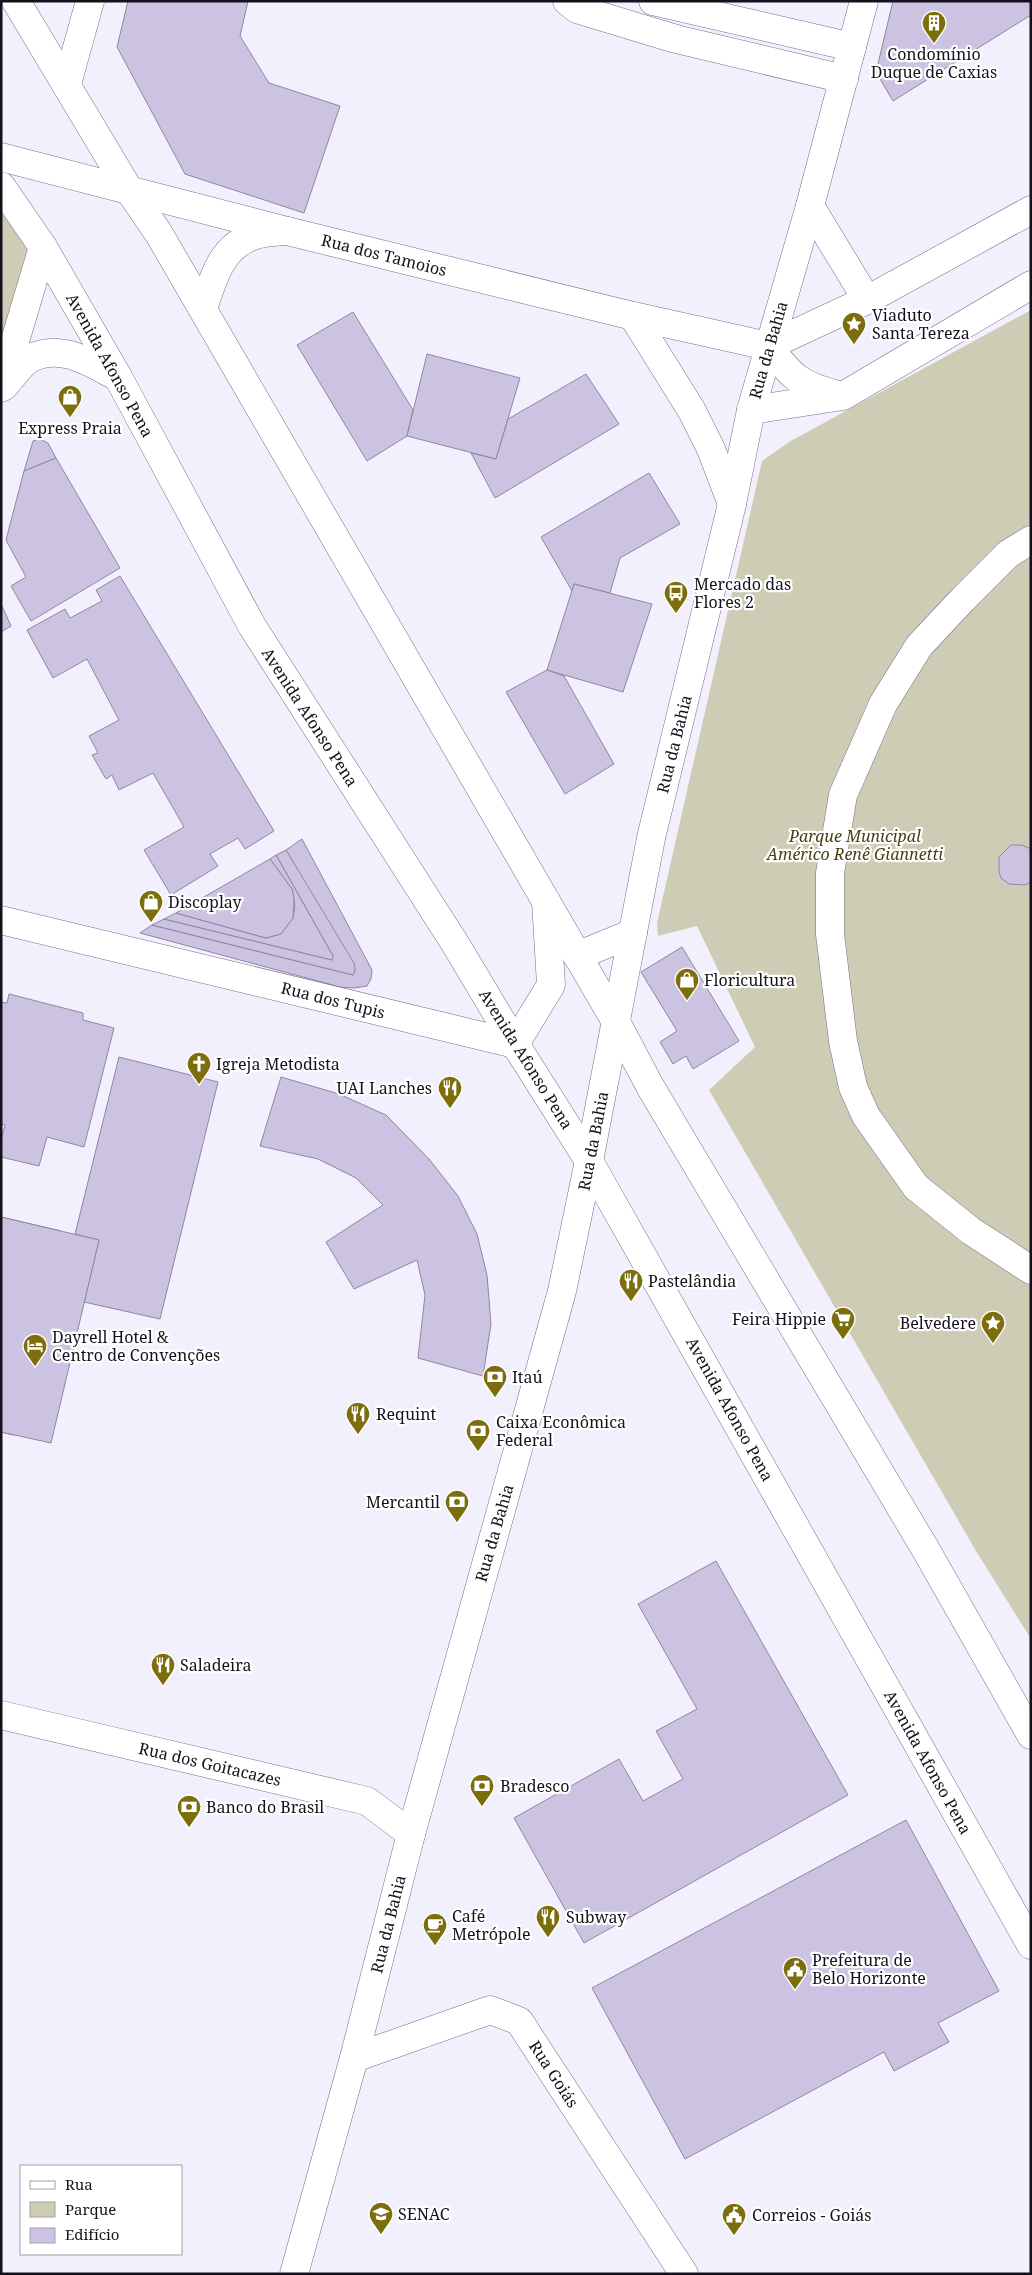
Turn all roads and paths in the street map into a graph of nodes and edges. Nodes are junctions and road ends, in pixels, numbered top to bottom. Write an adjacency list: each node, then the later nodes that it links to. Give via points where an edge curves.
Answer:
1 (16, 1): 8 (street)
2 (90, 1): 8 (street)
3 (566, 1): 7 (street, via 577,9 667,36)
4 (653, 1): 6 (street)
5 (864, 1): 6 (street, Rua da Bahia)
6 (852, 47): 7 (street, Rua da Bahia)
7 (844, 79): 12 (street, Rua da Bahia)
8 (68, 84): 11 (street)
9 (1, 157): 11 (street, Rua dos Tamoios)
10 (1, 186): 15 (street, Avenida Afonso Pena)
11 (129, 190): 14 (street, Rua dos Tamoios); 18 (street)
12 (810, 206): 17 (street); 20 (street, Rua da Bahia)
13 (1027, 212): 17 (street)
14 (287, 231): 18 (street, via 256,235 229,251 216,270); 19 (street, Rua dos Tamoios)
15 (43, 247): 21 (street, Avenida Afonso Pena); 22 (street)
16 (1031, 285): 23 (street)
17 (867, 300): 20 (street)
18 (203, 309): 27 (street)
19 (633, 316): 20 (street, Rua dos Tamoios); 25 (street, via 692,411)
20 (768, 346): 23 (street, via 790,374 813,388); 24 (street, Rua da Bahia)
21 (118, 377): 22 (street, via 73,355 54,352 30,359); 32 (street, Avenida Afonso Pena, via 252,626 456,945)
22 (1, 389)
23 (843, 396): 24 (street)
24 (751, 410): 25 (street, Rua da Bahia)
25 (732, 504): 29 (street, Rua da Bahia, via 651,838)
26 (1031, 540): 34 (street, via 1008,554 919,646 883,704 843,795 830,873 830,934 843,1041 853,1087 866,1116 916,1187 971,1231)
27 (546, 901): 30 (street); 32 (street, via 551,985)
28 (1, 920): 32 (street, Rua dos Tupis)
29 (633, 933): 30 (street); 31 (street, Rua da Bahia)
30 (577, 956): 31 (street)
31 (616, 1022): 33 (street, Rua da Bahia); 36 (street, via 651,1088 926,1550)
32 (515, 1044): 33 (street, Avenida Afonso Pena)
33 (589, 1161): 37 (street, Rua da Bahia, via 562,1291); 38 (street, Avenida Afonso Pena)
34 (1031, 1270)
35 (1, 1715): 37 (street, Rua dos Goitacazes, via 367,1802)
36 (1031, 1736)
37 (410, 1834): 39 (street, Rua da Bahia)
38 (1031, 1945)
39 (354, 2058): 40 (street, Rua da Bahia); 41 (street, Rua Goiás, via 490,2010 519,2021)
40 (294, 2274)
41 (684, 2274)

